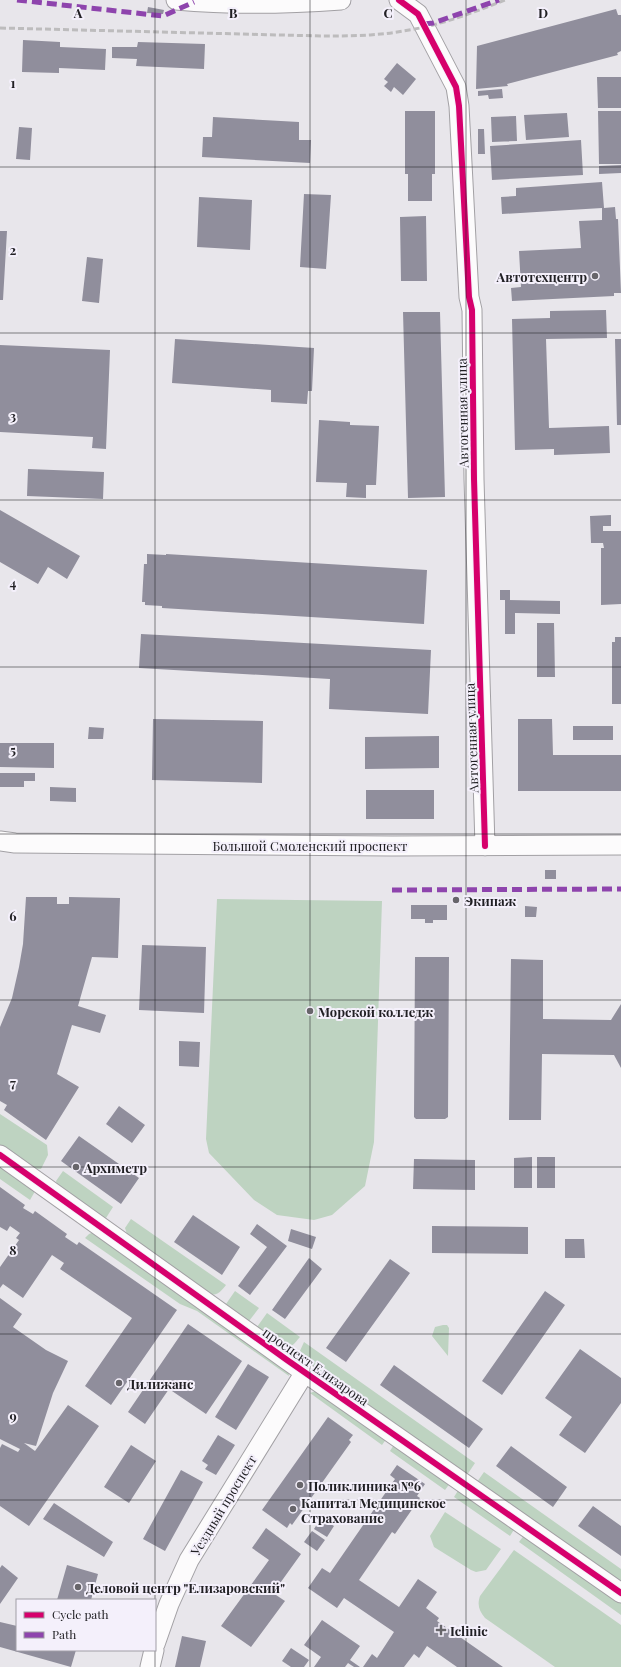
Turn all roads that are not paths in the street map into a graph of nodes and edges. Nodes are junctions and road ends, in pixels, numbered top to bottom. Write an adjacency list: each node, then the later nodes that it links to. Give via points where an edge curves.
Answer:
1 (176, 0): 2 (street, via 296,4)
2 (341, 0)
3 (399, 0): 6 (street, Автогенная улица, via 418,14 456,87 459,106 469,297 472,310 474,479)
4 (0, 841): 6 (street, Большой Смоленский проспект)
5 (621, 845): 6 (street, Большой Смоленский проспект)
6 (485, 846)
7 (0, 1155): 8 (street, проспект Елизарова)
8 (305, 1372): 9 (street, проспект Елизарова); 10 (street, Уездный проспект, via 189,1560)
9 (621, 1593)
10 (156, 1641)
11 (154, 1651): 12 (street)
12 (150, 1667)

